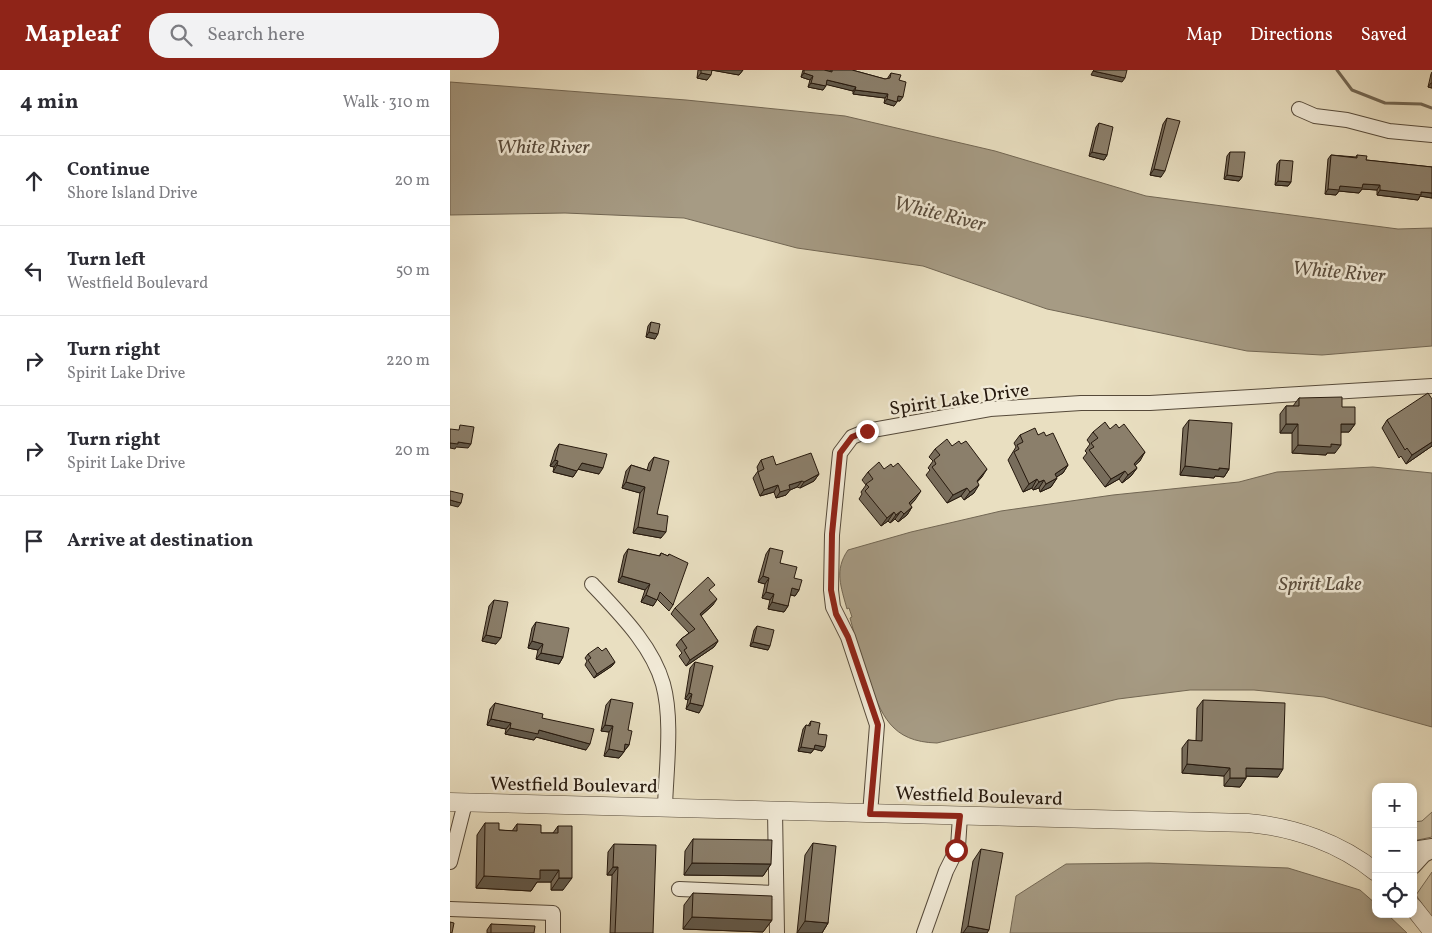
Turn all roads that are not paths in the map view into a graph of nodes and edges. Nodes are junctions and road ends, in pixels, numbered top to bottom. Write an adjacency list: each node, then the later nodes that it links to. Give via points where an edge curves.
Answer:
1 (1299, 109): 2 (street, via 1315,116 1389,131)
2 (1432, 135)
3 (1432, 386): 8 (street, Spirit Lake Drive, via 990,409 867,431 852,437 842,447 839,461 832,534 831,593 878,725)
4 (592, 584): 6 (street, via 644,644 663,684 667,721)
5 (458, 802): 6 (street, Westfield Boulevard); 12 (street)
6 (665, 808): 7 (street, Westfield Boulevard)
7 (775, 811): 8 (street, Westfield Boulevard); 16 (street)
8 (870, 814): 9 (street, Westfield Boulevard)
9 (960, 816): 14 (street, Westfield Boulevard, via 1264,825 1322,841); 22 (street, via 958,847)
10 (1431, 847): 11 (street); 13 (street)
11 (1417, 849)
12 (450, 862)
13 (1417, 863)
14 (1372, 869)
15 (679, 889): 16 (street)
16 (776, 893): 21 (street)
17 (450, 908): 20 (street, via 553,913)
18 (1417, 912): 19 (street)
19 (1432, 931)
20 (553, 933)
21 (777, 933)
22 (924, 933)

